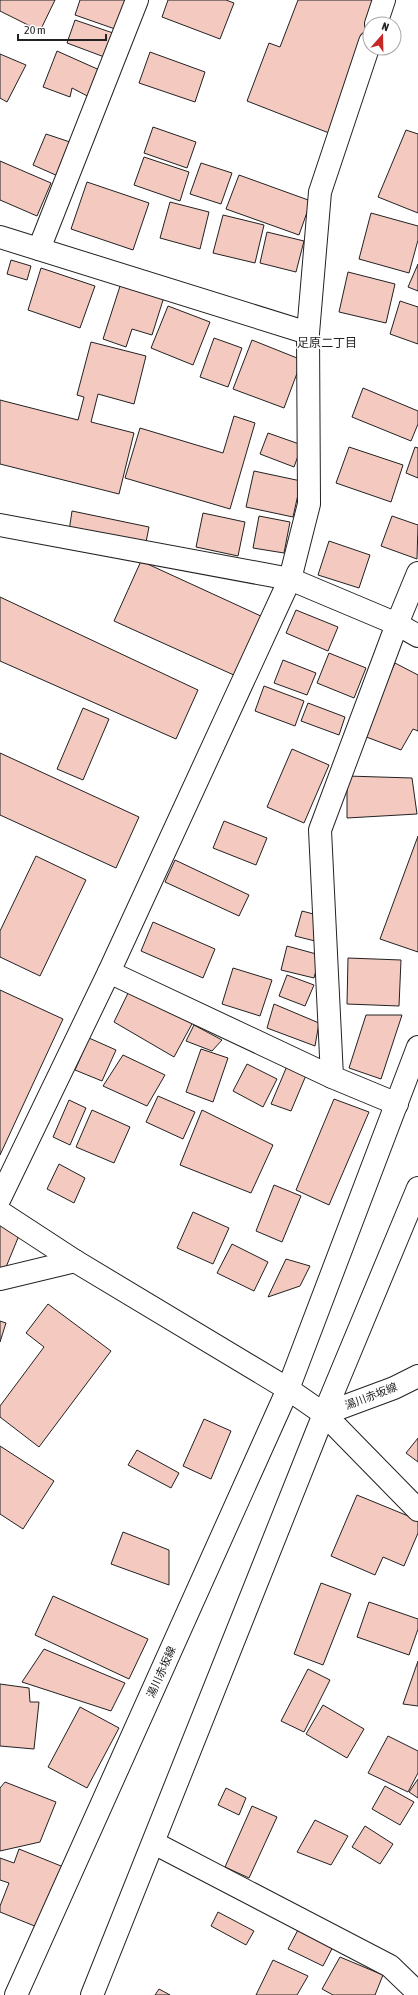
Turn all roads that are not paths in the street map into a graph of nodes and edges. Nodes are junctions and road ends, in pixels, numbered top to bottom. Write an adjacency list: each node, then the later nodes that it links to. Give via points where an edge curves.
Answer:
1 (137, 0): 6 (street)
2 (384, 0): 3 (street)
3 (379, 16)
4 (365, 56): 7 (street, via 320,192)
5 (0, 237): 6 (street)
6 (39, 249): 7 (street)
7 (308, 333): 10 (street, via 309,504)
8 (0, 525): 10 (street)
9 (418, 573): 11 (street)
10 (290, 579): 11 (street); 13 (street)
11 (397, 624): 12 (street); 15 (street, via 320,830)
12 (418, 636)
13 (109, 972): 15 (street); 18 (street)
14 (418, 1047): 16 (street, 湯川赤坂線)
15 (332, 1077): 16 (street)
16 (397, 1104): 23 (street, 湯川赤坂線)
17 (418, 1188): 24 (street)
18 (0, 1198)
19 (0, 1212): 20 (street)
20 (75, 1261): 21 (street); 23 (street)
21 (0, 1279)
22 (418, 1376): 24 (street, 湯川赤坂線, via 394,1388)
23 (288, 1389): 24 (street); 28 (street, 湯川赤坂線)
24 (324, 1414): 25 (street); 26 (street)
25 (418, 1510)
26 (154, 1843): 27 (street, via 390,1966); 29 (street)
27 (418, 1993)
28 (16, 1995)
29 (92, 1995)

